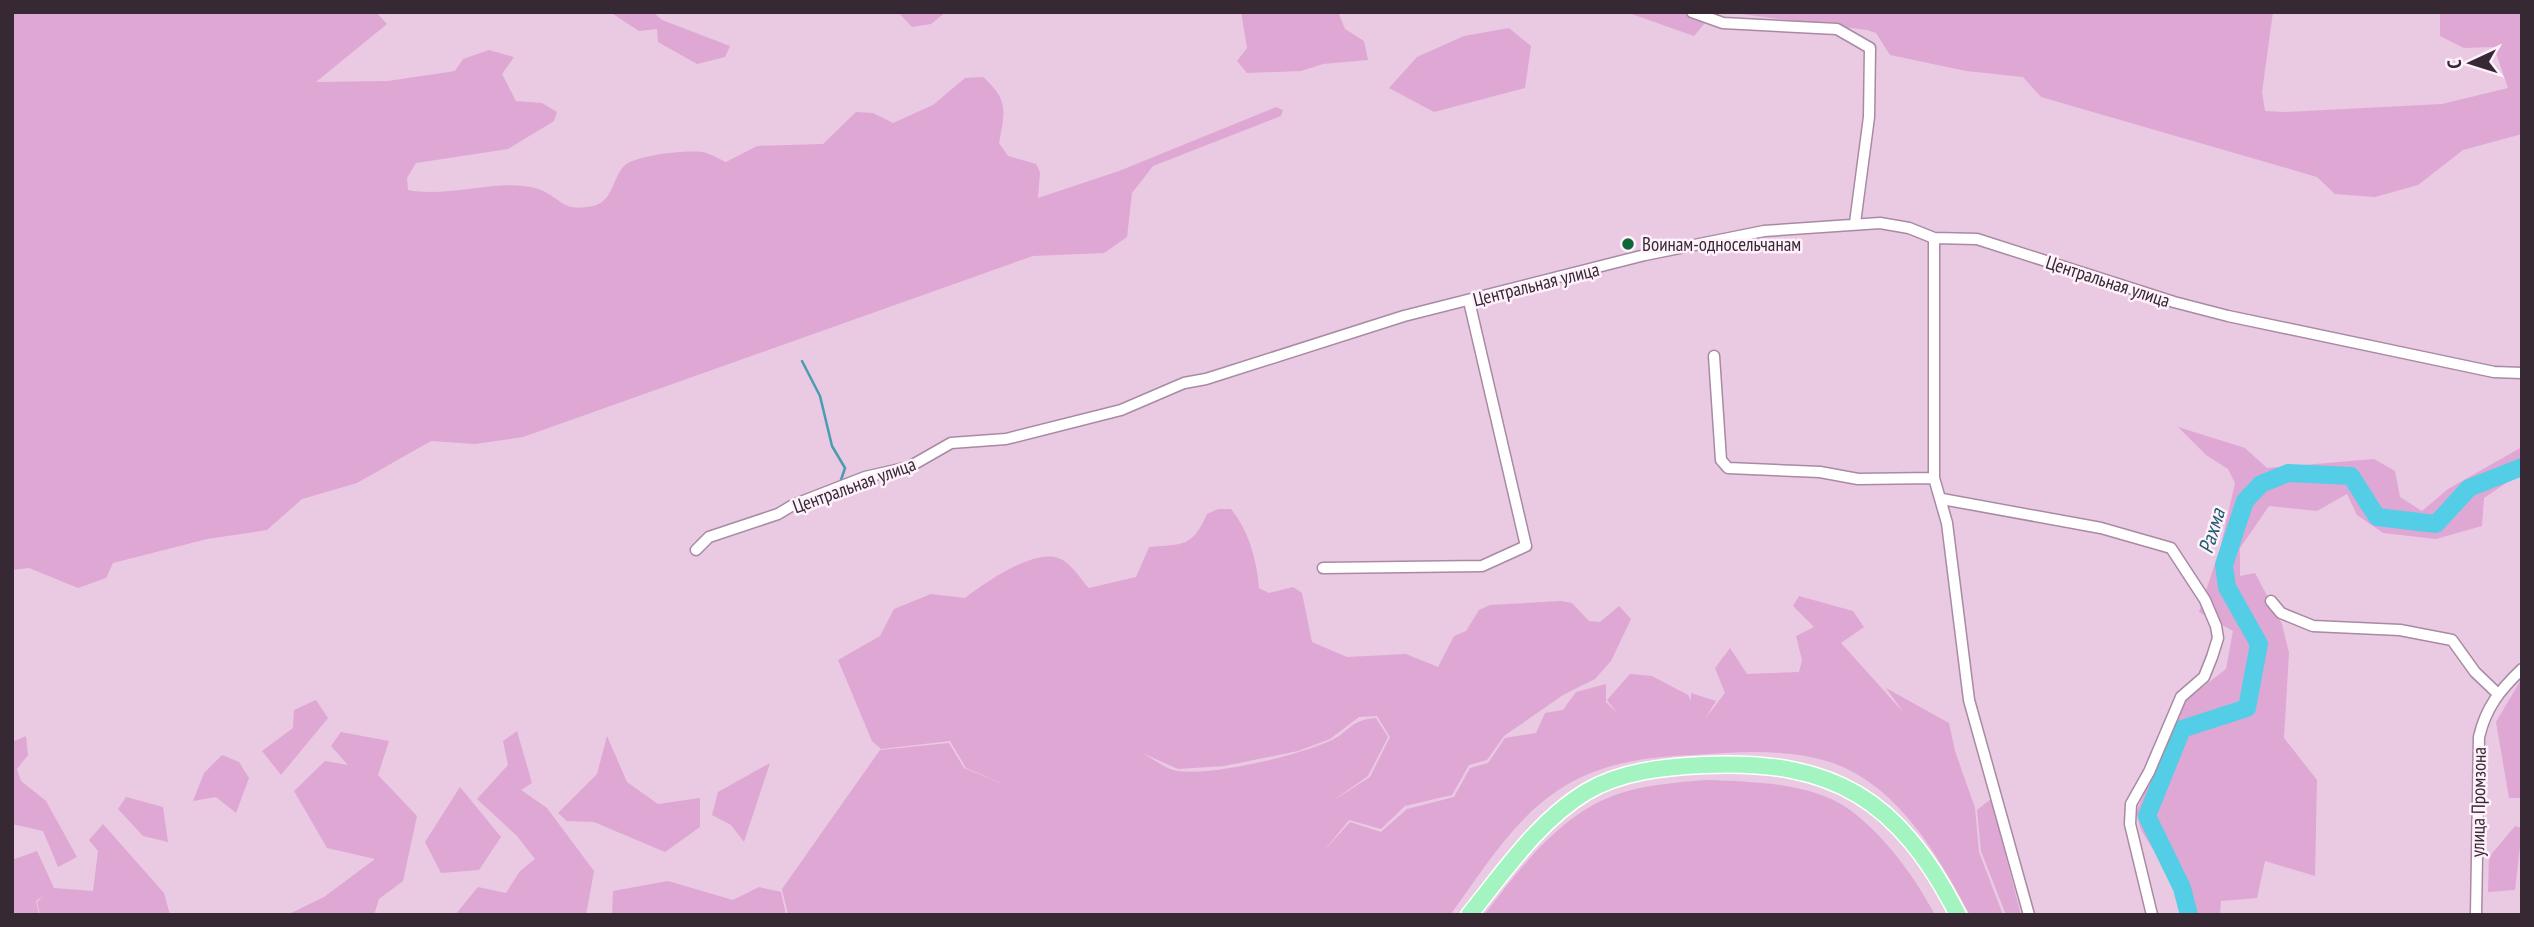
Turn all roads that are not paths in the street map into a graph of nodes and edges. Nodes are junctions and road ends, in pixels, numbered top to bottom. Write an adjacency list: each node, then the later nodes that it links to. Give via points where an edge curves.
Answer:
1 (1692, 12): 2 (street, via 1723,23 1837,29 1870,48 1868,117)
2 (1854, 223): 3 (street, Центральная улица, via 1909,228); 4 (street, Центральная улица, via 1764,231 1645,255)
3 (1934, 238): 6 (street, Центральная улица, via 1977,239 2174,302 2316,336 2494,372); 7 (street)
4 (1469, 301): 9 (street, Центральная улица, via 1184,383 1121,410 1006,439 951,443 909,467 865,477 709,537); 10 (street, via 1526,546 1482,566)
5 (1714, 356): 7 (street, via 1721,460 1728,468 1819,472 1858,479)
6 (2522, 373)
7 (1934, 478): 8 (street)
8 (1942, 499): 16 (street, via 1969,700); 17 (street, via 2101,528 2171,548 2205,600 2218,638 2212,657 2204,677 2181,697 2131,804 2130,824)
9 (696, 550)
10 (1323, 568)
11 (2271, 601): 13 (street, via 2281,613 2313,626 2400,630 2452,640)
12 (2522, 669): 13 (street)
13 (2497, 693): 18 (street, улица Промзона, via 2479,737)
14 (1469, 915): 15 (main road, via 1543,827 1585,793 1651,770 1725,764 1780,766 1857,792 1918,849)
15 (1958, 915)
16 (2029, 915)
17 (2152, 915)
18 (2476, 915)

